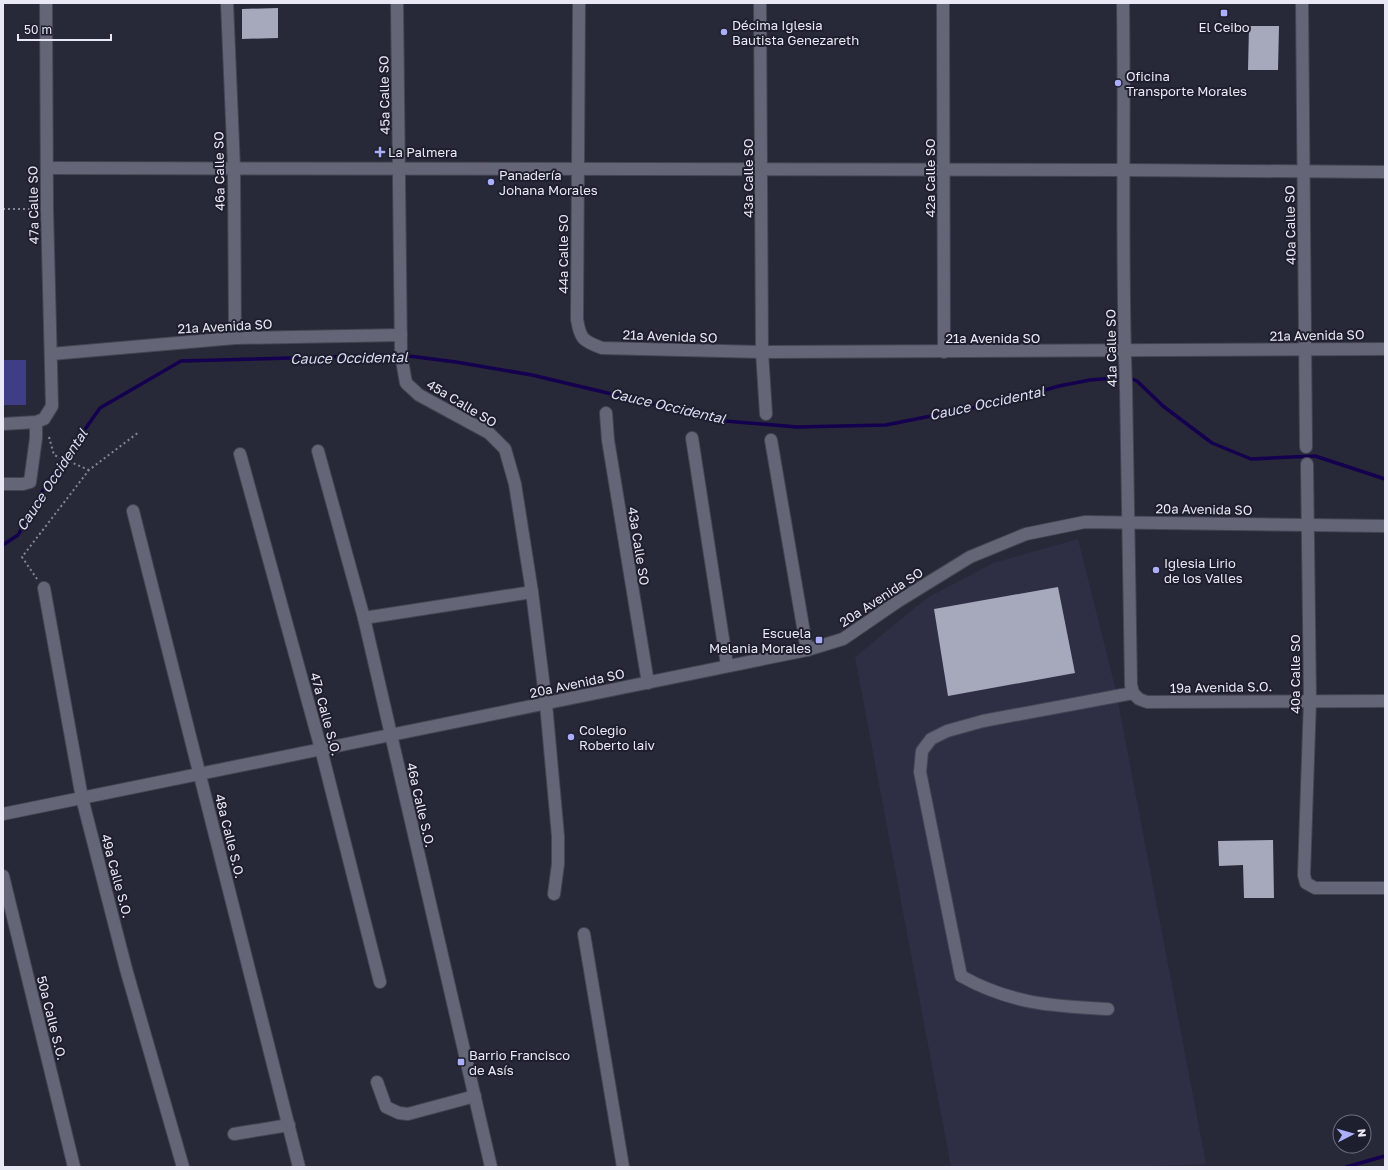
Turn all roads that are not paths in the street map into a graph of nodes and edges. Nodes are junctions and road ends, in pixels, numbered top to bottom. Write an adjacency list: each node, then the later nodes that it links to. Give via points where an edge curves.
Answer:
1 (46, 3): 9 (street, 47a Calle SO)
2 (227, 3): 10 (street, 46a Calle SO)
3 (397, 3): 11 (street, 45a Calle SO)
4 (579, 3): 12 (street, 44a Calle SO)
5 (760, 3): 13 (street, 43a Calle SO)
6 (943, 3): 14 (street, 42a Calle SO)
7 (1123, 3): 15 (street, 41a Calle SO)
8 (1302, 3): 16 (street, 40a Calle SO)
9 (47, 168): 10 (street); 26 (street, 47a Calle SO)
10 (234, 168): 11 (street); 19 (street, 46a Calle SO)
11 (399, 169): 12 (street); 18 (street, 45a Calle SO)
12 (577, 169): 13 (street); 20 (street, 44a Calle SO, via 577,319 579,333 588,342)
13 (762, 169): 14 (street); 24 (street, 43a Calle SO)
14 (944, 169): 15 (street); 25 (street, 42a Calle SO)
15 (1125, 170): 16 (street); 23 (street, 41a Calle SO)
16 (1303, 172): 17 (street); 22 (street, 40a Calle SO)
17 (1385, 172)
18 (402, 335): 19 (street, 21a Avenida SO); 43 (street, 45a Calle SO, via 401,355 406,383 419,395 489,433 504,449 515,484)
19 (235, 338): 26 (street, 21a Avenida SO)
20 (602, 348): 24 (street, 21a Avenida SO)
21 (1385, 349): 22 (street, 21a Avenida SO)
22 (1306, 350): 23 (street, 21a Avenida SO); 33 (street, 40a Calle SO)
23 (1124, 351): 25 (street, 21a Avenida SO); 39 (street, 41a Calle SO)
24 (762, 352): 25 (street, 21a Avenida SO); 28 (street, 43a Calle SO)
25 (944, 352)
26 (51, 354): 29 (street, 47a Calle SO, via 52,406 44,419)
27 (606, 414): 47 (street, 43a Calle SO, via 608,440)
28 (766, 414)
29 (36, 422): 30 (street); 37 (street, via 30,482)
30 (3, 424)
31 (692, 438): 46 (street)
32 (771, 440): 45 (street)
33 (1306, 447)
34 (318, 451): 44 (street, 46a Calle S.O.)
35 (240, 454): 53 (street, 47a Calle S.O.)
36 (1307, 464): 40 (street, 40a Calle SO)
37 (3, 484)
38 (133, 511): 54 (street, 48a Calle S.O.)
39 (1128, 522): 40 (street, 20a Avenida SO); 45 (street, 20a Avenida SO, via 1085,522 1026,534 970,558 897,602 843,639); 48 (street, 41a Calle SO)
40 (1307, 524): 41 (street, 20a Avenida SO); 49 (street, 40a Calle SO)
41 (1385, 526)
42 (44, 588): 55 (street, 49a Calle S.O.)
43 (532, 592): 44 (street); 51 (street, 45a Calle SO)
44 (364, 618): 52 (street, 46a Calle S.O.)
45 (807, 650): 46 (street, 20a Avenida SO)
46 (727, 665): 47 (street, 20a Avenida SO)
47 (648, 683): 51 (street, 20a Avenida SO)
48 (1133, 693): 49 (street, 19a Avenida S.O., via 1147,702); 62 (street, via 983,721 947,731 931,739 922,751 920,772 961,976 992,992 1018,1000 1050,1006)
49 (1310, 700): 50 (street, 19a Avenida S.O.); 58 (street, 40a Calle SO, via 1304,875 1306,883 1315,888)
50 (1385, 701)
51 (546, 704): 52 (street, 20a Avenida SO); 59 (street, 45a Calle SO, via 558,836)
52 (390, 734): 53 (street, 20a Avenida SO); 64 (street, 46a Calle S.O.)
53 (321, 749): 54 (street, 20a Avenida SO); 61 (street, 47a Calle S.O.)
54 (200, 773): 55 (street, 20a Avenida SO); 65 (street, 48a Calle S.O.)
55 (82, 798): 56 (street, 20a Avenida SO); 68 (street, 49a Calle S.O., via 126,969)
56 (3, 814)
57 (3, 876): 67 (street, 50a Calle S.O.)
58 (1385, 888)
59 (554, 894)
60 (584, 934): 71 (street)
61 (380, 982)
62 (1108, 1009)
63 (376, 1082): 64 (street, via 386,1107 399,1113 408,1114)
64 (475, 1096): 70 (street, 46a Calle S.O.)
65 (288, 1125): 66 (street); 69 (street, 48a Calle S.O.)
66 (234, 1134)
67 (74, 1167)
68 (183, 1167)
69 (299, 1167)
70 (491, 1167)
71 (623, 1167)

